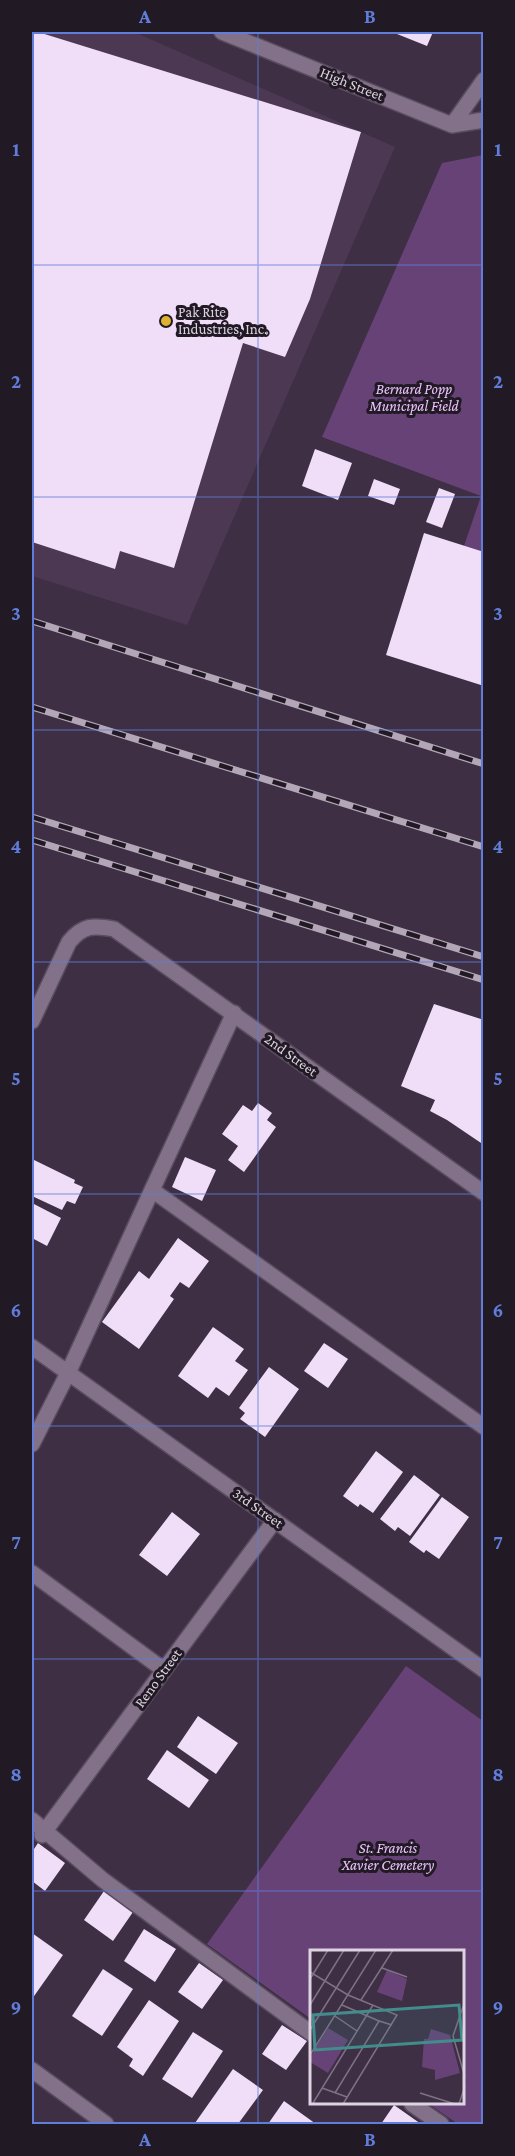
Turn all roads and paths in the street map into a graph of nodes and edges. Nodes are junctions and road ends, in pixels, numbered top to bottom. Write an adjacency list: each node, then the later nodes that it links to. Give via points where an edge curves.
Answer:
1 (222, 32): 4 (street, High Street)
2 (483, 80): 4 (street)
3 (483, 120): 4 (street)
4 (452, 125)
5 (234, 1013): 6 (street, 2nd Street, via 114,928 95,925 78,932 69,942); 7 (street); 8 (street, 2nd Street)
6 (32, 1021)
7 (152, 1190): 10 (street); 11 (street)
8 (483, 1193)
9 (32, 1347): 10 (street, 3rd Street)
10 (68, 1373): 12 (street); 13 (street, 3rd Street)
11 (483, 1427)
12 (32, 1443)
13 (275, 1520): 15 (street, Reno Street); 16 (street, 3rd Street)
14 (32, 1573): 15 (street)
15 (164, 1670): 18 (street, Reno Street)
16 (483, 1670)
17 (32, 1821): 18 (street)
18 (44, 1833): 19 (street)
19 (310, 2032)
20 (32, 2070): 22 (street)
21 (415, 2105): 23 (street)
22 (106, 2124)
23 (441, 2124)

